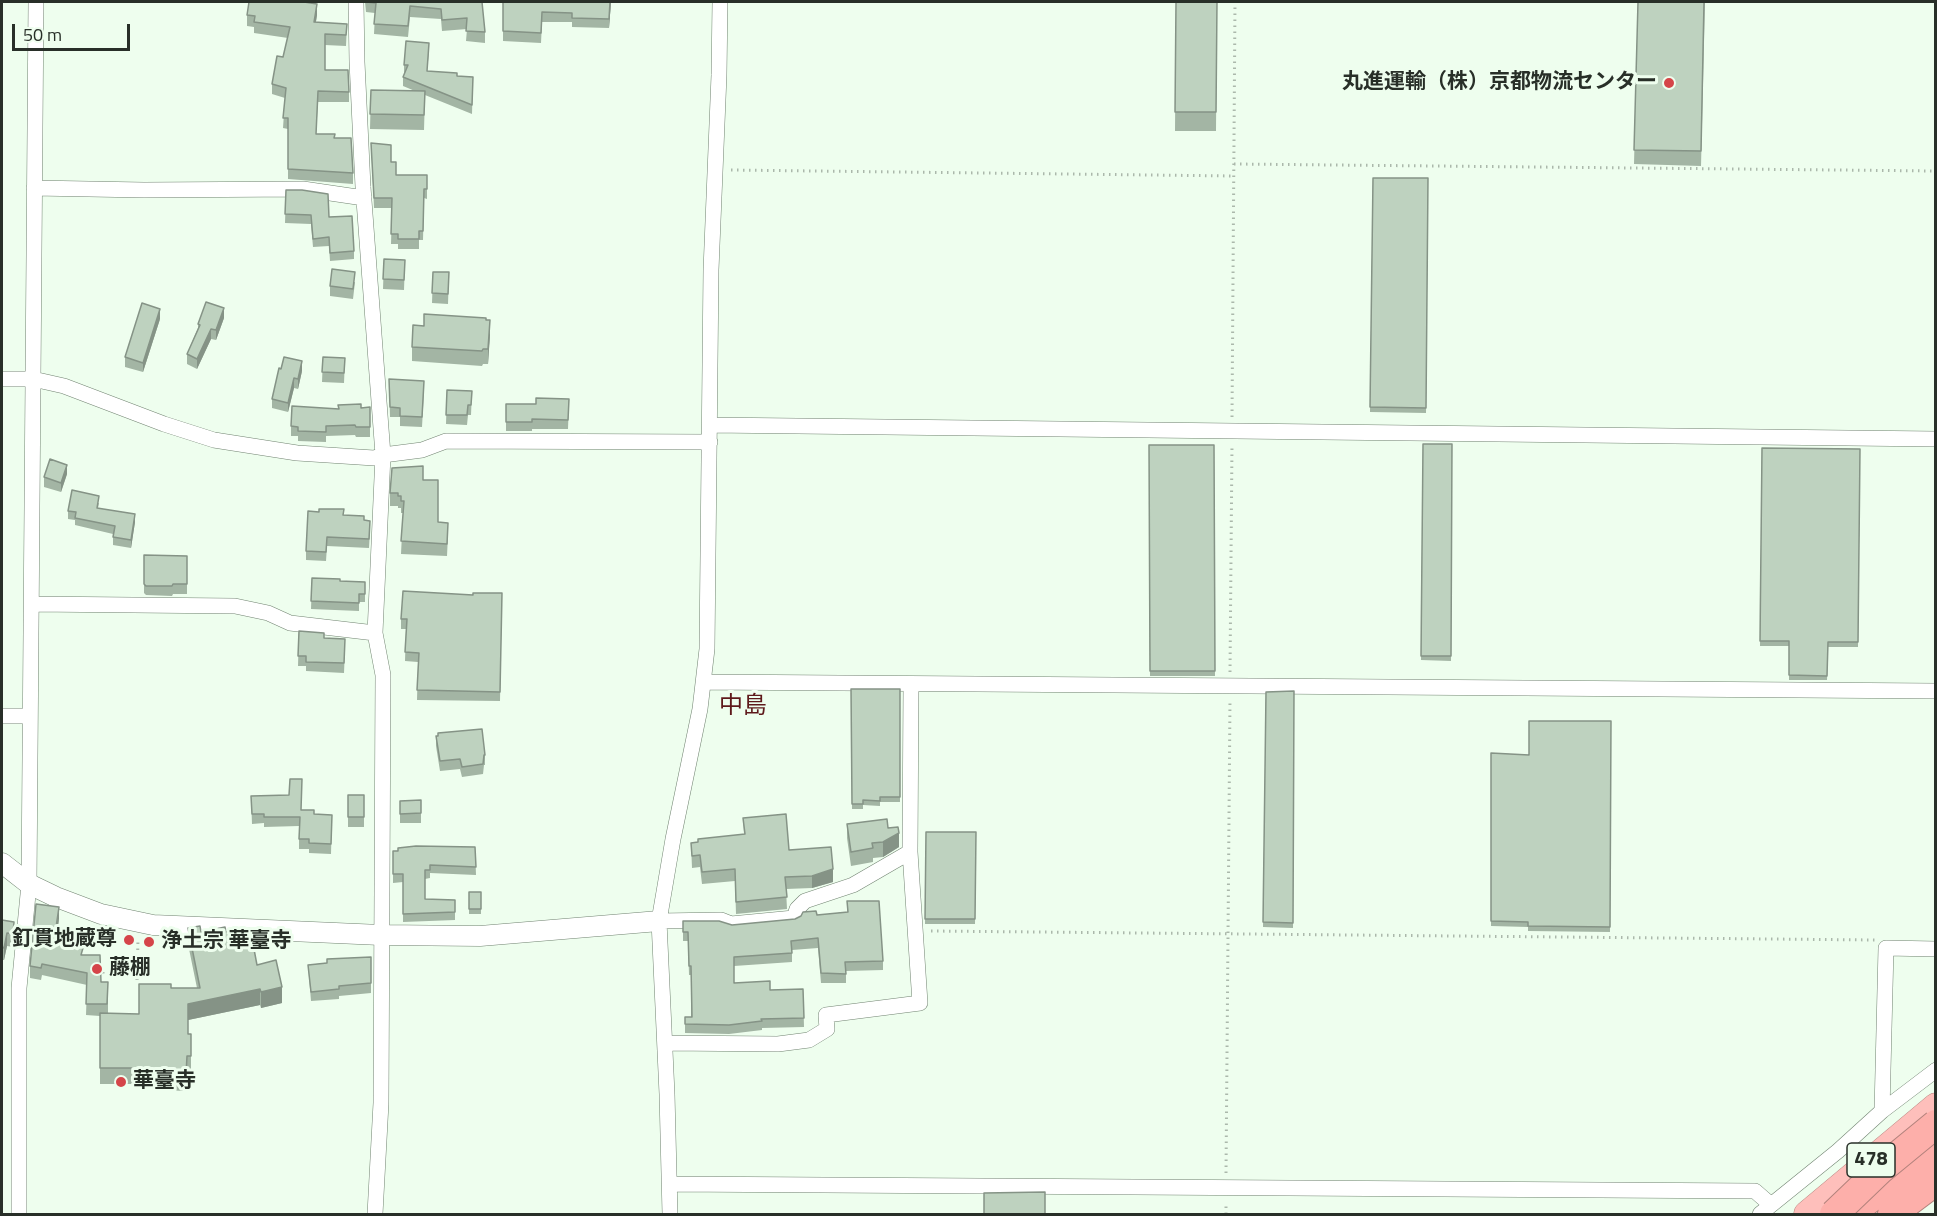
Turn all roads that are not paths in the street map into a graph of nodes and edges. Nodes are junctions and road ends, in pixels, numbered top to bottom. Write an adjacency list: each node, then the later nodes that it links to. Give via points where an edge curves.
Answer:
1 (36, 2): 4 (street)
2 (356, 2): 5 (street)
3 (720, 2): 8 (street)
4 (34, 188): 5 (street, via 303,189); 7 (street)
5 (364, 198): 11 (street)
6 (2, 379): 7 (street)
7 (33, 379): 11 (street, via 64,386 214,440 297,453 374,458); 12 (street)
8 (710, 425): 9 (street); 10 (street)
9 (1935, 439)
10 (710, 442): 11 (street, via 446,441 422,450); 14 (street)
11 (383, 455): 13 (street)
12 (32, 604): 13 (street, via 235,606 268,613 290,623); 18 (street)
13 (375, 633): 23 (street, via 383,675)
14 (704, 682): 15 (street); 22 (street)
15 (911, 685): 16 (street); 19 (street)
16 (1935, 691)
17 (2, 716): 18 (street)
18 (30, 716): 21 (street)
19 (910, 852): 22 (street, via 853,885 805,902 794,918 731,924 721,920); 25 (street, via 920,1003 826,1015 826,1029 809,1040 778,1044)
20 (2, 863): 21 (street)
21 (29, 884): 23 (street, via 101,914 153,925); 37 (street, via 18,988)
22 (659, 921): 23 (street, via 480,936); 25 (street)
23 (381, 935): 38 (street, via 381,1103)
24 (1935, 949): 28 (street, via 1886,948)
25 (665, 1043): 35 (street)
26 (1935, 1070): 28 (street)
27 (1935, 1106): 33 (highway, 478)
28 (1882, 1111): 32 (street)
29 (1935, 1124): 42 (highway, bridge)
30 (1935, 1141): 41 (highway, 478, via 1899,1160)
31 (1935, 1148): 43 (highway)
32 (1838, 1151): 33 (street); 36 (street)
33 (1856, 1173): 40 (highway, 478)
34 (1935, 1181): 44 (highway)
35 (670, 1184): 36 (street, via 1755,1191); 39 (street)
36 (1765, 1210)
37 (19, 1215)
38 (375, 1215)
39 (670, 1215)
40 (1807, 1215)
41 (1822, 1215)
42 (1834, 1215)
43 (1850, 1215)
44 (1892, 1215)

